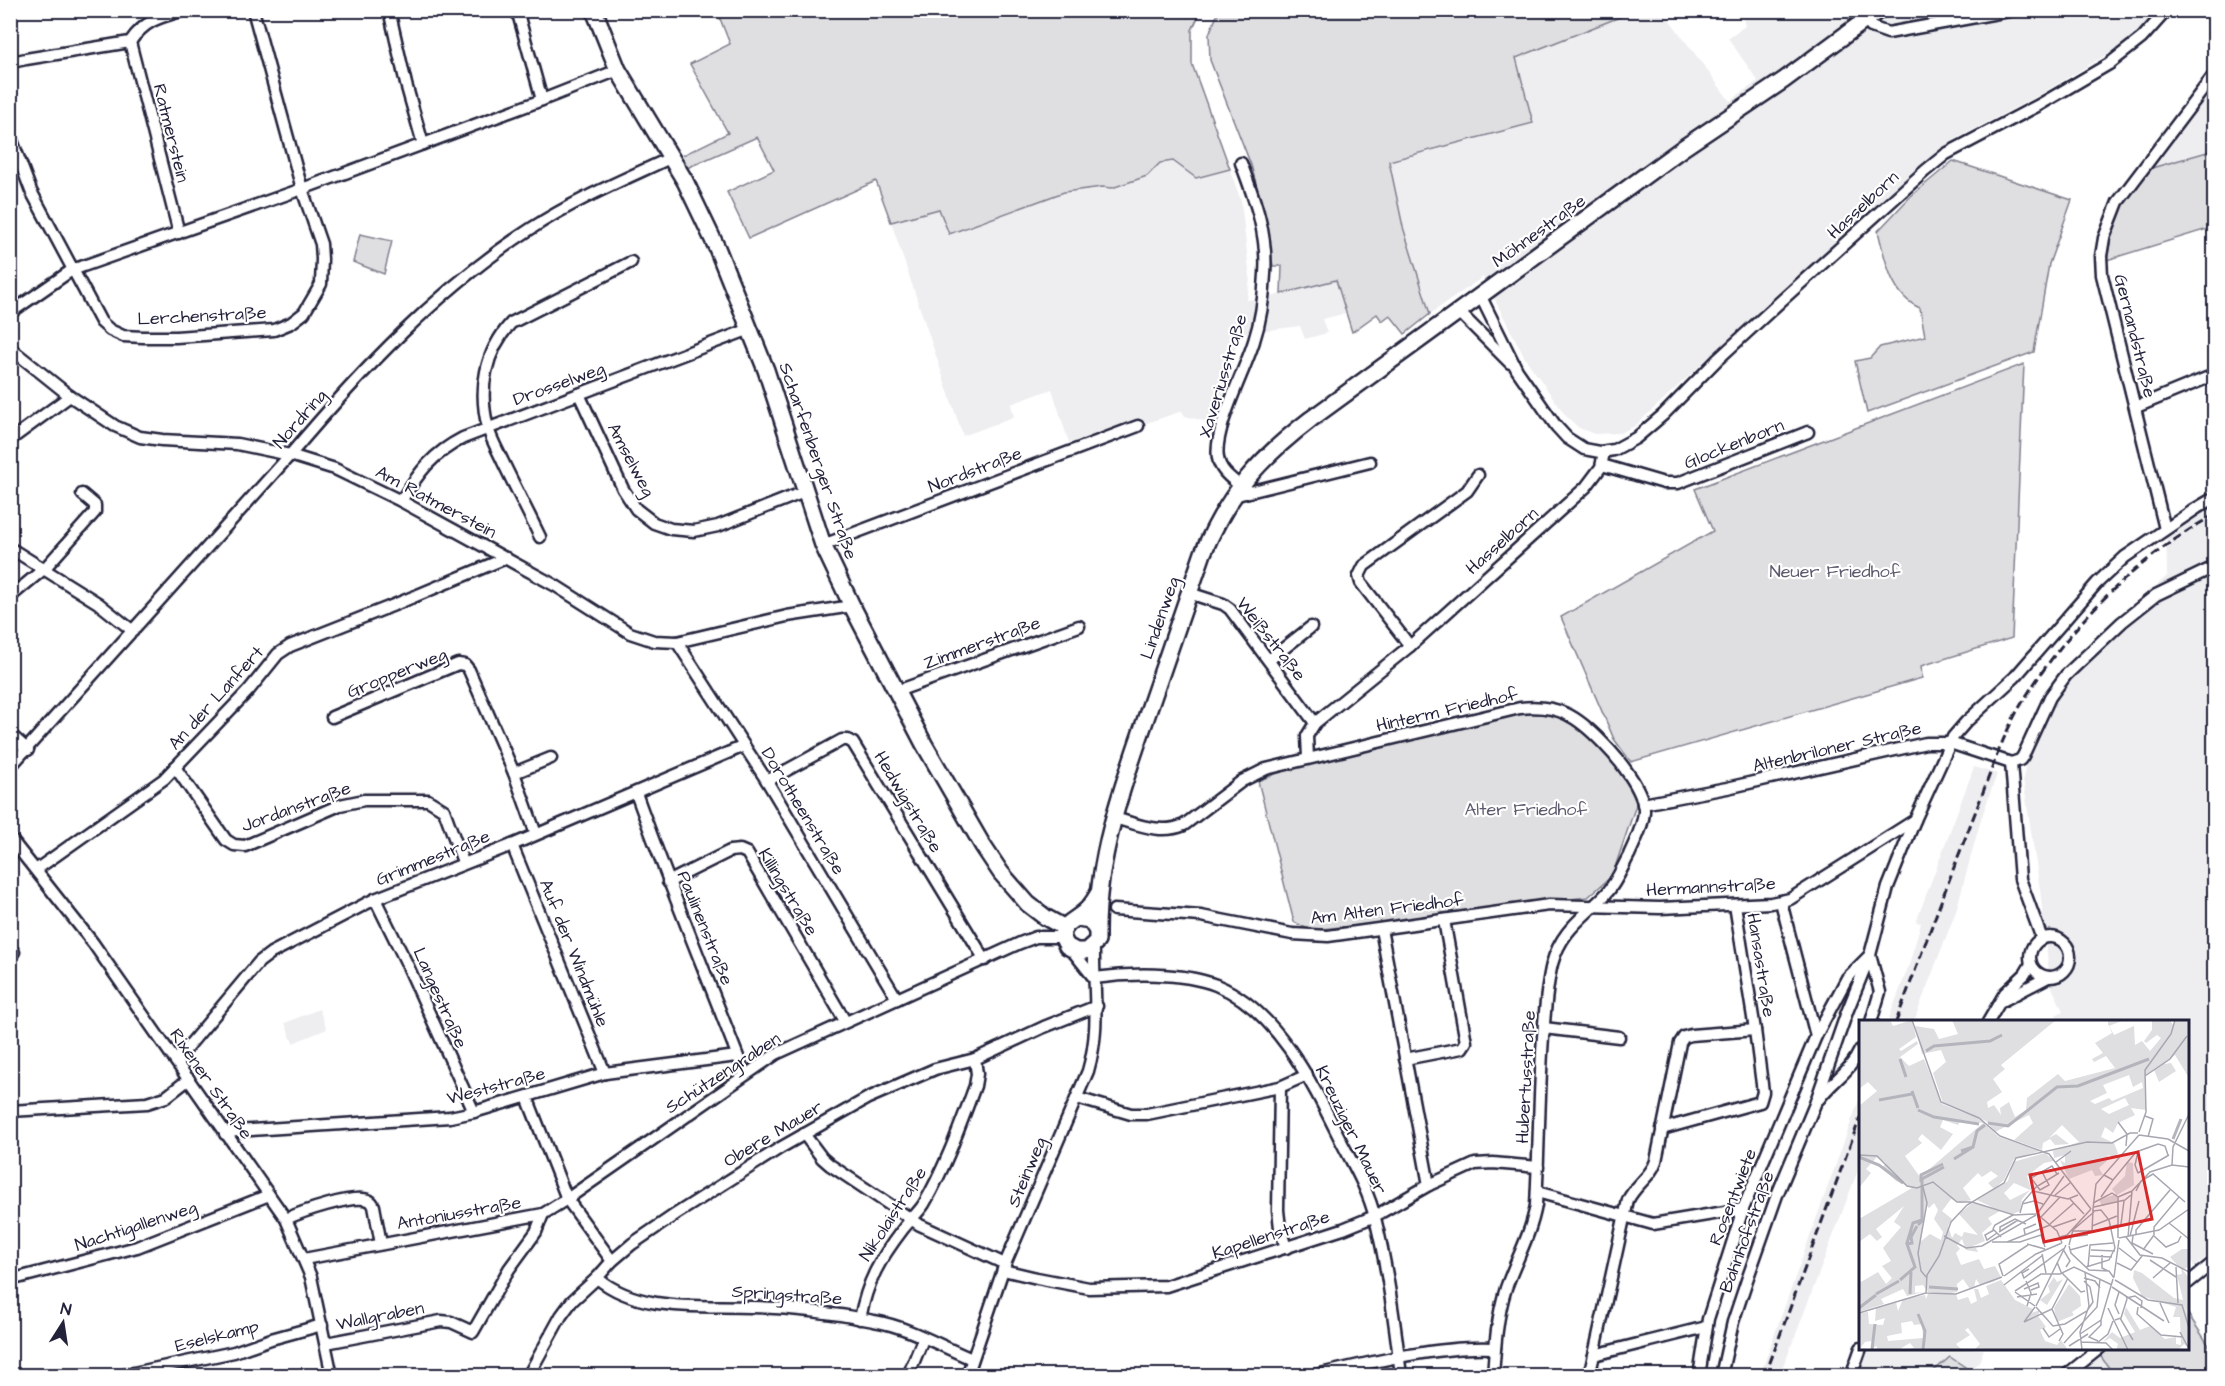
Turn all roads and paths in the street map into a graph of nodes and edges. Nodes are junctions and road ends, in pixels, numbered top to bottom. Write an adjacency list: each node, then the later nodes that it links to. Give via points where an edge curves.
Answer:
1 (185, 10): 10 (street, via 151,21)
2 (253, 10): 19 (street)
3 (389, 10): 16 (street)
4 (517, 10): 14 (street)
5 (594, 10): 12 (street, Scharfenberger Straße)
6 (1879, 10): 9 (street, Möhnestraße)
7 (2014, 10): 9 (street, via 1888,33 1876,30)
8 (2167, 10): 37 (street, Hasselborn, via 2142,38 2109,64 1946,154 1780,301 1663,415 1620,448)
9 (1866, 20): 23 (street, Möhnestraße)
10 (130, 42): 11 (street); 20 (street, Ratmerstein)
11 (11, 63)
12 (618, 70): 14 (street); 17 (street, Scharfenberger Straße)
13 (2214, 75): 32 (street, Gernandstraße, via 2118,202 2104,238 2102,275)
14 (542, 100): 16 (street)
15 (10, 135): 22 (street, via 31,190)
16 (423, 144): 19 (street)
17 (669, 158): 26 (street, Scharfenberger Straße, via 703,218); 38 (street, Nordring, via 531,228 478,268 377,358)
18 (1241, 164): 42 (street, Xaveriusstraße, via 1262,225 1265,265 1257,330 1218,445 1220,465)
19 (302, 189): 20 (street); 22 (street, Lerchenstraße, via 321,244 321,284 304,313 274,330 176,337 123,336 101,322)
20 (179, 233): 22 (street)
21 (631, 262): 34 (street, via 511,323 498,338 485,372)
22 (72, 270): 25 (street)
23 (1481, 297): 24 (street, Möhnestraße); 28 (street)
24 (1459, 312): 28 (street); 42 (street, Möhnestraße, via 1279,443)
25 (10, 313)
26 (750, 328): 30 (street, Drosselweg); 43 (street, Scharfenberger Straße)
27 (10, 348): 31 (street, Am Ratmerstein)
28 (1517, 370): 37 (street, via 1567,438 1584,449)
29 (2214, 375): 32 (street)
30 (579, 394): 34 (street, Drosselweg); 43 (street, Amselweg, via 623,489 636,509 654,523 671,530 694,531 718,526)
31 (70, 396): 36 (street); 38 (street, Am Ratmerstein, via 115,426 140,437 237,444)
32 (2136, 407): 47 (street, Gernandstraße)
33 (1138, 426): 49 (street, Nordstraße)
34 (488, 427): 46 (street, Drosselweg, via 433,457); 48 (street)
35 (1808, 432): 40 (street, Glockenborn, via 1678,483 1664,483)
36 (10, 440)
37 (1604, 452): 40 (street, Hasselborn)
38 (290, 455): 46 (street, Am Ratmerstein, via 335,469); 59 (street, Nordring)
39 (1370, 462): 42 (street)
40 (1602, 465): 61 (street, Hasselborn, via 1586,488)
41 (1478, 476): 61 (street, via 1467,490 1361,572 1361,583)
42 (1236, 491): 54 (street, Lindenweg, via 1211,536)
43 (804, 492): 49 (street, Scharfenberger Straße)
44 (82, 494): 53 (street, via 95,505 95,512)
45 (2214, 498): 47 (street)
46 (401, 501): 51 (street, Am Ratmerstein)
47 (2165, 528): 67 (street, via 2097,583 2035,656 1961,727)
48 (540, 537)
49 (823, 545): 56 (street, Scharfenberger Straße)
50 (10, 548): 53 (street)
51 (506, 558): 60 (street, Am Ratmerstein, via 630,633 654,641); 74 (street, An der Lanfert, via 290,646 278,654)
52 (2214, 567): 72 (street, via 2156,595 2073,668 2050,697 2020,760)
53 (45, 568): 55 (street); 59 (street)
54 (1189, 593): 62 (street, Weißstraße, via 1226,606); 79 (street, Lindenweg)
55 (10, 597)
56 (852, 606): 60 (street, Am Ratmerstein, via 787,616); 63 (street, Scharfenberger Straße)
57 (1079, 626): 63 (street, Zimmerstraße)
58 (1311, 627): 62 (street)
59 (133, 631): 69 (street, Nordring)
60 (676, 642): 68 (street, Dorotheenstraße)
61 (1410, 646): 65 (street, Hasselborn)
62 (1269, 660): 65 (street, Weißstraße)
63 (897, 691): 96 (street, Scharfenberger Straße, via 956,801 1001,873)
64 (332, 717): 75 (street, Gropperweg, via 458,664 465,665)
65 (1315, 723): 71 (street, via 1307,736)
66 (10, 734): 69 (street)
67 (1950, 743): 72 (street, Altenbriloner Straße); 78 (street, Altenbriloner Straße, via 1908,745); 80 (street, Bahnhofstraße)
68 (744, 746): 76 (street, Dorotheenstraße); 77 (street, Grimmestraße)
69 (28, 750): 73 (street, Nordring)
70 (551, 758): 75 (street)
71 (1308, 758): 78 (street, Hinterm Friedhof, via 1520,708 1550,708 1579,720 1602,741 1621,764); 79 (street, Hinterm Friedhof, via 1253,774 1180,827 1154,829)
72 (2011, 763): 98 (street, via 2020,879)
73 (10, 767)
74 (175, 767): 84 (street, Jordanstraße, via 226,840 234,845 245,846 340,805 364,800 428,800 444,810); 85 (street, An der Lanfert, via 132,803)
75 (514, 773): 81 (street, Gropperweg)
76 (767, 781): 100 (street, Hedwigstraße, via 842,740 853,743); 104 (street, Dorotheenstraße)
77 (636, 793): 81 (street, Grimmestraße); 86 (street, Paulinenstraße)
78 (1643, 804): 91 (street, Hubertusstraße, via 1642,825 1622,870)
79 (1114, 818): 87 (street, Lindenweg)
80 (1915, 820): 89 (street, Hermannstraße); 99 (street, Bahnhofstraße, via 1883,901)
81 (536, 834): 83 (street, Grimmestraße)
82 (10, 838): 85 (street, Rixener Straße)
83 (512, 845): 84 (street, Grimmestraße); 119 (street, Auf der Windmühle)
84 (463, 862): 88 (street, Grimmestraße)
85 (37, 869): 118 (street, Rixener Straße)
86 (668, 882): 109 (street, Killingstraße, via 730,851 747,853); 115 (street, Paulinenstraße)
87 (1098, 894): 93 (street); 97 (street, Lindenweg)
88 (375, 899): 118 (street, Grimmestraße, via 259,962); 128 (street, Langestraße)
89 (1781, 902): 90 (street, Hermannstraße); 112 (street)
90 (1735, 905): 91 (street, Hermannstraße); 111 (street, Hansastraße)
91 (1594, 906): 94 (street, Am Alten Friedhof, via 1549,905); 110 (street, Hubertusstraße, via 1572,925 1554,956)
92 (1114, 910): 95 (street, Am Alten Friedhof, via 1201,916 1306,935)
93 (1077, 918): 96 (street, via 1070,921); 97 (street, via 1090,921)
94 (1444, 920): 95 (street, Am Alten Friedhof); 117 (street, via 1466,1042 1462,1048)
95 (1382, 929): 117 (street)
96 (1066, 938): 97 (street, via 1081,952); 100 (street, Schützengraben, via 1036,937); 103 (street)
97 (1096, 939): 103 (street, Steinweg)
98 (2042, 939): 101 (street, via 2033,947); 102 (street, via 2062,942 2070,954 2067,968)
99 (1868, 959): 107 (street, Bahnhofstraße, via 1880,992); 112 (street, Rosentwiete, via 1846,978); 126 (street, Bahnhofstraße)
100 (985, 960): 104 (street, Schützengraben)
101 (2031, 964): 102 (street); 105 (street)
102 (2048, 977): 105 (street)
103 (1094, 978): 106 (street, Steinweg); 121 (street, Kreuziger Mauer, via 1174,976 1215,985 1241,999 1264,1019)
104 (897, 999): 109 (street, Schützengraben)
105 (1999, 1004): 108 (street)
106 (1097, 1006): 116 (street, Obere Mauer); 125 (street, Steinweg, via 1092,1057)
107 (1872, 1020)
108 (1989, 1020)
109 (845, 1021): 120 (street, Schützengraben, via 776,1054)
110 (1544, 1028): 113 (street); 132 (street, Hubertusstraße)
111 (1755, 1030): 129 (street, Hansastraße, via 1684,1037); 129 (street, Hansastraße, via 1763,1092 1760,1102)
112 (1816, 1036): 137 (street, Rosentwiete)
113 (1619, 1037)
114 (1859, 1052): 126 (street, Bahnhofstraße, via 1853,1066)
115 (737, 1056): 119 (street, Weststraße); 120 (street, Paulinenstraße)
116 (975, 1059): 131 (street, Obere Mauer, via 935,1069 868,1098); 142 (street, Nikolaistraße, via 975,1086 927,1197)
117 (1405, 1059): 133 (street)
118 (176, 1061): 122 (street, Rixener Straße)
119 (605, 1073): 124 (street, Weststraße)
120 (745, 1075): 136 (street, Schützengraben)
121 (1307, 1075): 123 (street); 139 (street, Kreuziger Mauer)
122 (189, 1079): 127 (street, via 166,1097 147,1103); 130 (street, Rixener Straße)
123 (1280, 1087): 125 (street, via 1140,1115); 144 (street, via 1278,1210)
124 (527, 1097): 128 (street, Weststraße); 136 (street)
125 (1077, 1098): 148 (street, Steinweg)
126 (1816, 1099): 173 (street, Bahnhofstraße, via 1747,1280)
127 (10, 1111)
128 (474, 1112): 130 (street, Weststraße, via 429,1119)
129 (1662, 1129): 140 (street, Hansastraße, via 1654,1166 1630,1196)
130 (225, 1134): 135 (street, Rixener Straße)
131 (804, 1134): 142 (street, Kapellenstraße, via 830,1165); 146 (street, Obere Mauer, via 676,1214)
132 (1538, 1167): 133 (street, Kapellenstraße, via 1475,1164); 134 (street, Hubertusstraße)
133 (1430, 1185): 139 (street, Kapellenstraße)
134 (1537, 1192): 140 (street); 157 (street, Hubertusstraße, via 1532,1224 1506,1290)
135 (269, 1195): 141 (street, Rixener Straße); 150 (street, Nachtigallenweg, via 137,1247)
136 (567, 1199): 138 (street, Schützengraben); 146 (street)
137 (1743, 1209): 140 (street, via 1658,1224); 154 (street, Rosentwiete)
138 (543, 1214): 143 (street, Antoniusstraße); 156 (street, Wallgraben, via 536,1232 509,1269 473,1332 441,1321)
139 (1375, 1216): 144 (street, Kapellenstraße); 161 (street, Kreuziger Mauer)
140 (1624, 1217): 160 (street, Hansastraße)
141 (286, 1219): 143 (street, Antoniusstraße, via 332,1203 365,1199 375,1206); 145 (street, Rixener Straße)
142 (911, 1220): 148 (street, Kapellenstraße); 152 (street, Nikolaistraße, via 868,1284)
143 (381, 1244): 145 (street, Antoniusstraße)
144 (1286, 1248): 148 (street, Kapellenstraße, via 1158,1287 1089,1288)
145 (304, 1259): 153 (street, Rixener Straße)
146 (612, 1261): 149 (street, Obere Mauer)
147 (2214, 1262): 151 (street)
148 (1004, 1267): 162 (street, Steinweg)
149 (597, 1278): 152 (street, Springstraße, via 621,1294 647,1301 785,1309); 165 (street, Obere Mauer, via 561,1316)
150 (10, 1280)
151 (2189, 1281)
152 (860, 1318): 155 (street, Springstraße, via 899,1327)
153 (322, 1325): 156 (street, Rixener Straße); 163 (street, Eselskamp, via 234,1352)
154 (1706, 1327): 160 (street); 172 (street, Rosentwiete)
155 (923, 1339): 162 (street, Springstraße); 166 (street)
156 (326, 1343): 164 (street, Rixener Straße)
157 (1495, 1348): 161 (street, via 1462,1348); 170 (street, Hubertusstraße)
158 (1860, 1350): 174 (street)
159 (2098, 1350): 175 (street)
160 (1594, 1355): 171 (street, Hansastraße)
161 (1399, 1358): 168 (street); 169 (street, Kreuziger Mauer)
162 (972, 1359): 167 (street, Steinweg)
163 (119, 1376)
164 (332, 1376)
165 (528, 1376)
166 (908, 1376)
167 (967, 1376)
168 (1312, 1376)
169 (1401, 1376)
170 (1493, 1376)
171 (1589, 1376)
172 (1699, 1376)
173 (1721, 1376)
174 (1851, 1376)
175 (2065, 1376)

